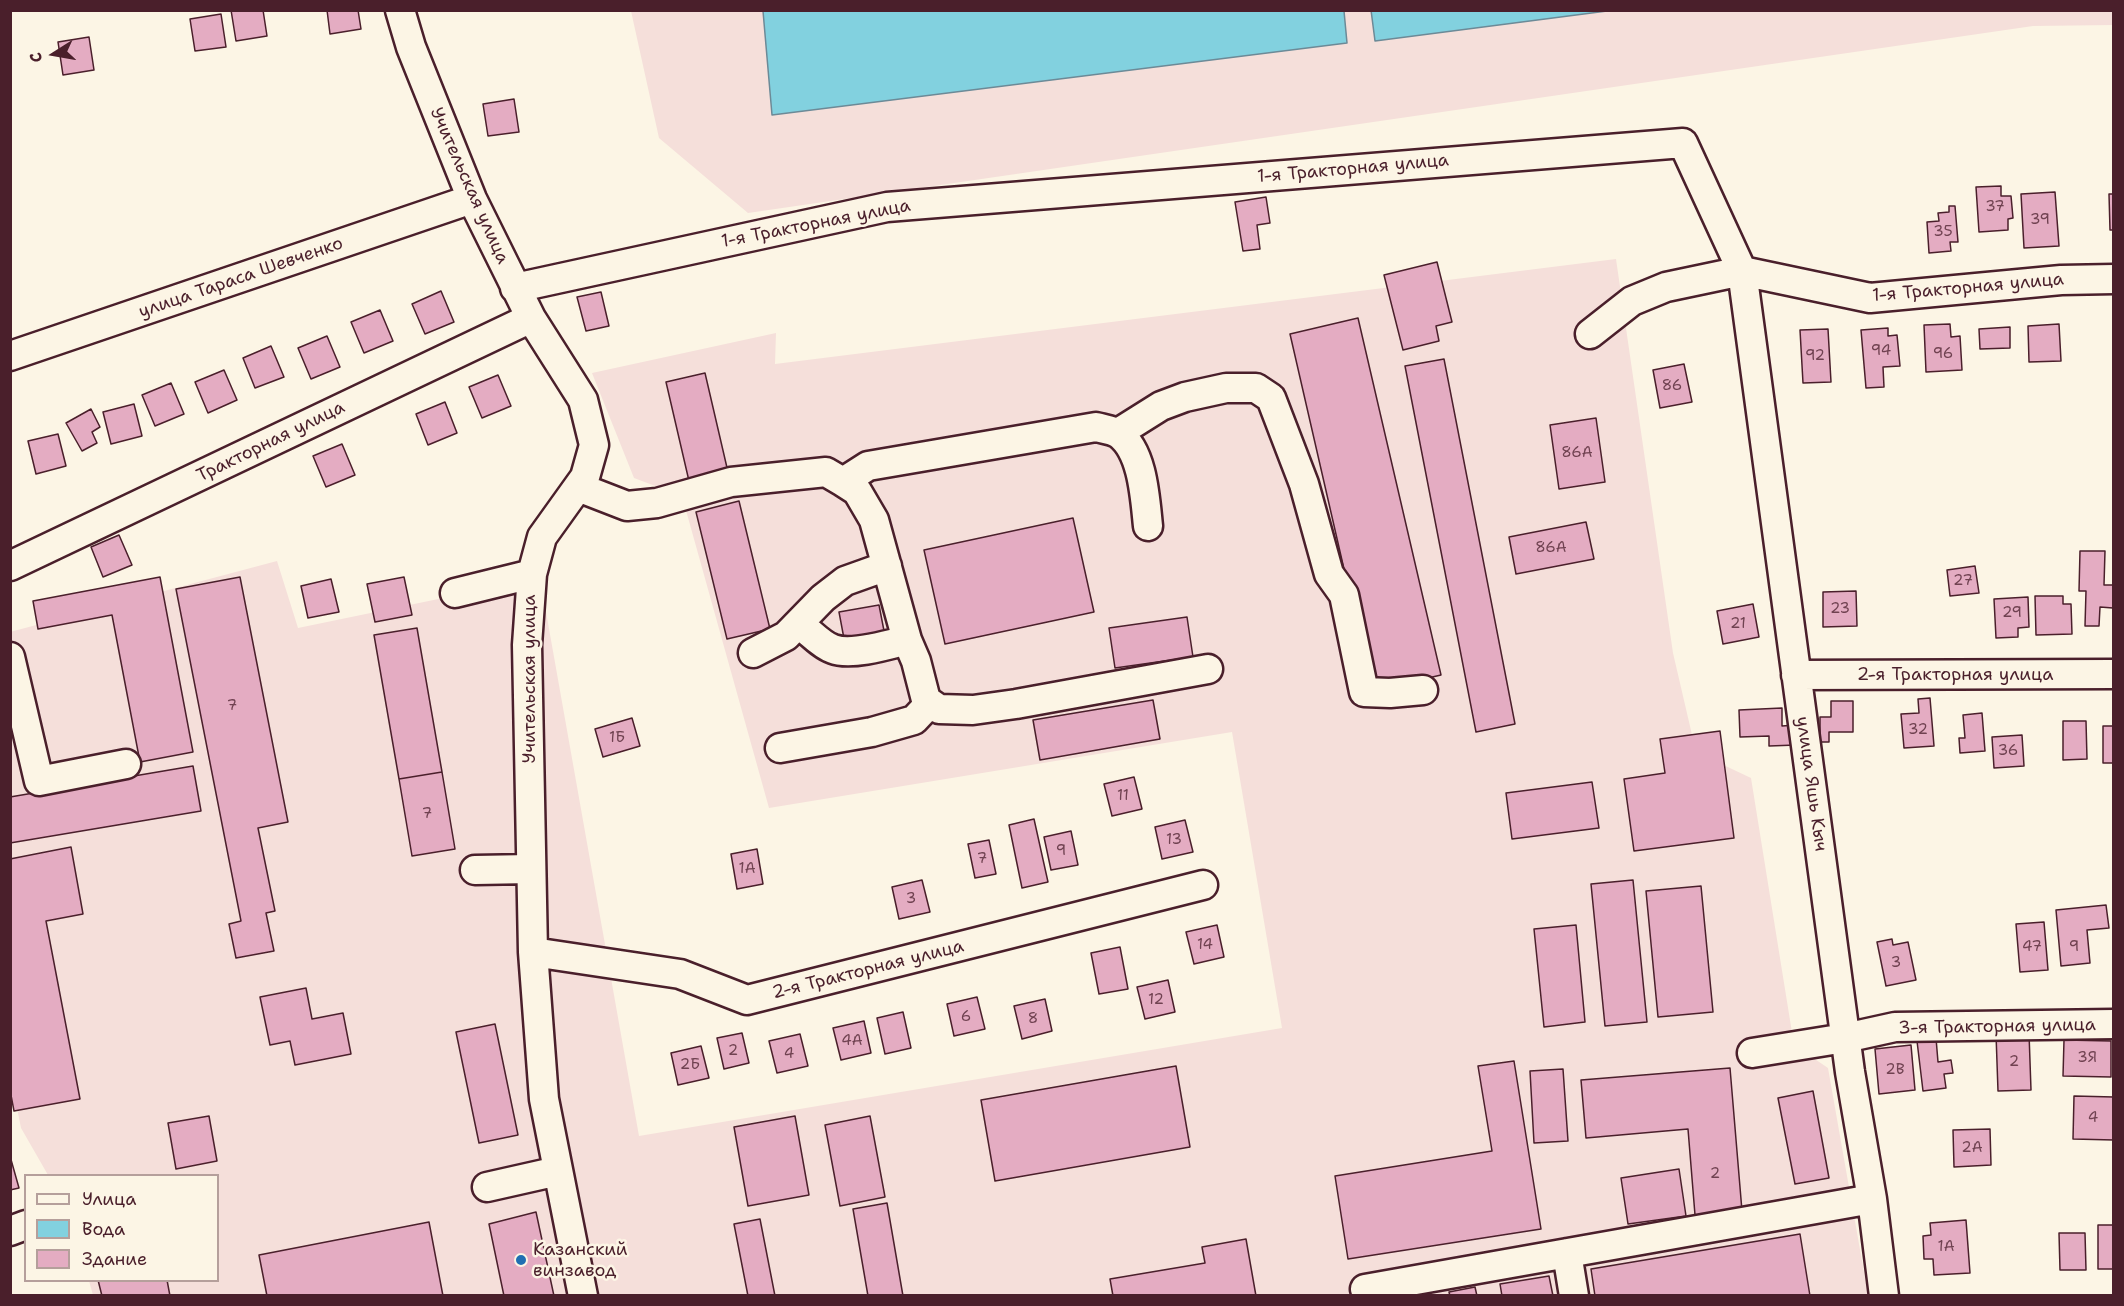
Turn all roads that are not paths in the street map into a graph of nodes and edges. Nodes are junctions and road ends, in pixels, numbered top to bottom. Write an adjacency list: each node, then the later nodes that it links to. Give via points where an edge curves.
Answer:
1 (400, 10): 2 (street, Учительская улица)
2 (472, 200): 5 (street, Учительская улица); 8 (street, улица Тараса Шевченко)
3 (1742, 271): 4 (street, 1-я Тракторная улица, via 1870,298 2061,280); 5 (street, 1-я Тракторная улица, via 1683,143 887,207); 7 (street, via 1666,287 1632,301); 23 (street, улица Яшь Кыч)
4 (2114, 279)
5 (515, 288): 6 (street, Учительская улица)
6 (531, 318): 11 (street, Учительская улица, via 583,400 594,445); 13 (street, Тракторная улица)
7 (1590, 334)
8 (10, 356)
9 (1118, 433): 10 (street, via 1096,427 868,466); 12 (street, via 1142,474); 24 (street, via 1161,406 1185,397 1226,388 1256,388 1271,398 1304,484 1329,574 1344,595 1364,692)
10 (843, 483): 11 (street, via 826,472 731,482 657,503 627,506); 14 (street, via 857,491 874,520)
11 (578, 488): 15 (street, Учительская улица, via 542,537)
12 (1148, 526)
13 (10, 566)
14 (887, 566): 17 (street, via 845,581); 18 (street)
15 (532, 574): 16 (street); 28 (street, Учительская улица, via 527,645)
16 (455, 593)
17 (799, 624): 18 (street, via 833,649 878,647); 19 (street, via 786,636)
18 (907, 640): 25 (street)
19 (753, 653)
20 (10, 657): 27 (street, via 39,781)
21 (1208, 669): 25 (street, via 973,710 939,710)
22 (2114, 674): 23 (street, 2-я Тракторная улица)
23 (1796, 675): 33 (street, улица Яшь Кыч)
24 (1423, 690)
25 (930, 703): 26 (street, via 914,720 872,732)
26 (780, 748)
27 (126, 764)
28 (531, 869): 29 (street); 31 (street, Учительская улица)
29 (475, 870)
30 (1203, 885): 31 (street, 2-я Тракторная улица, via 747,1000 680,974)
31 (533, 952): 35 (street, Учительская улица, via 544,1099)
32 (2114, 1024): 33 (street, 3-я Тракторная улица, via 1895,1028)
33 (1845, 1038): 34 (street, 3-я Тракторная улица); 37 (street, улица Яшь Кыч)
34 (1752, 1053)
35 (558, 1171): 36 (street); 40 (street, Учительская улица)
36 (487, 1187)
37 (1872, 1199): 38 (street); 42 (street, улица Яшь Кыч)
38 (1566, 1253): 39 (street); 41 (street)
39 (1365, 1289)
40 (583, 1296)
41 (1574, 1296)
42 (1884, 1296)

